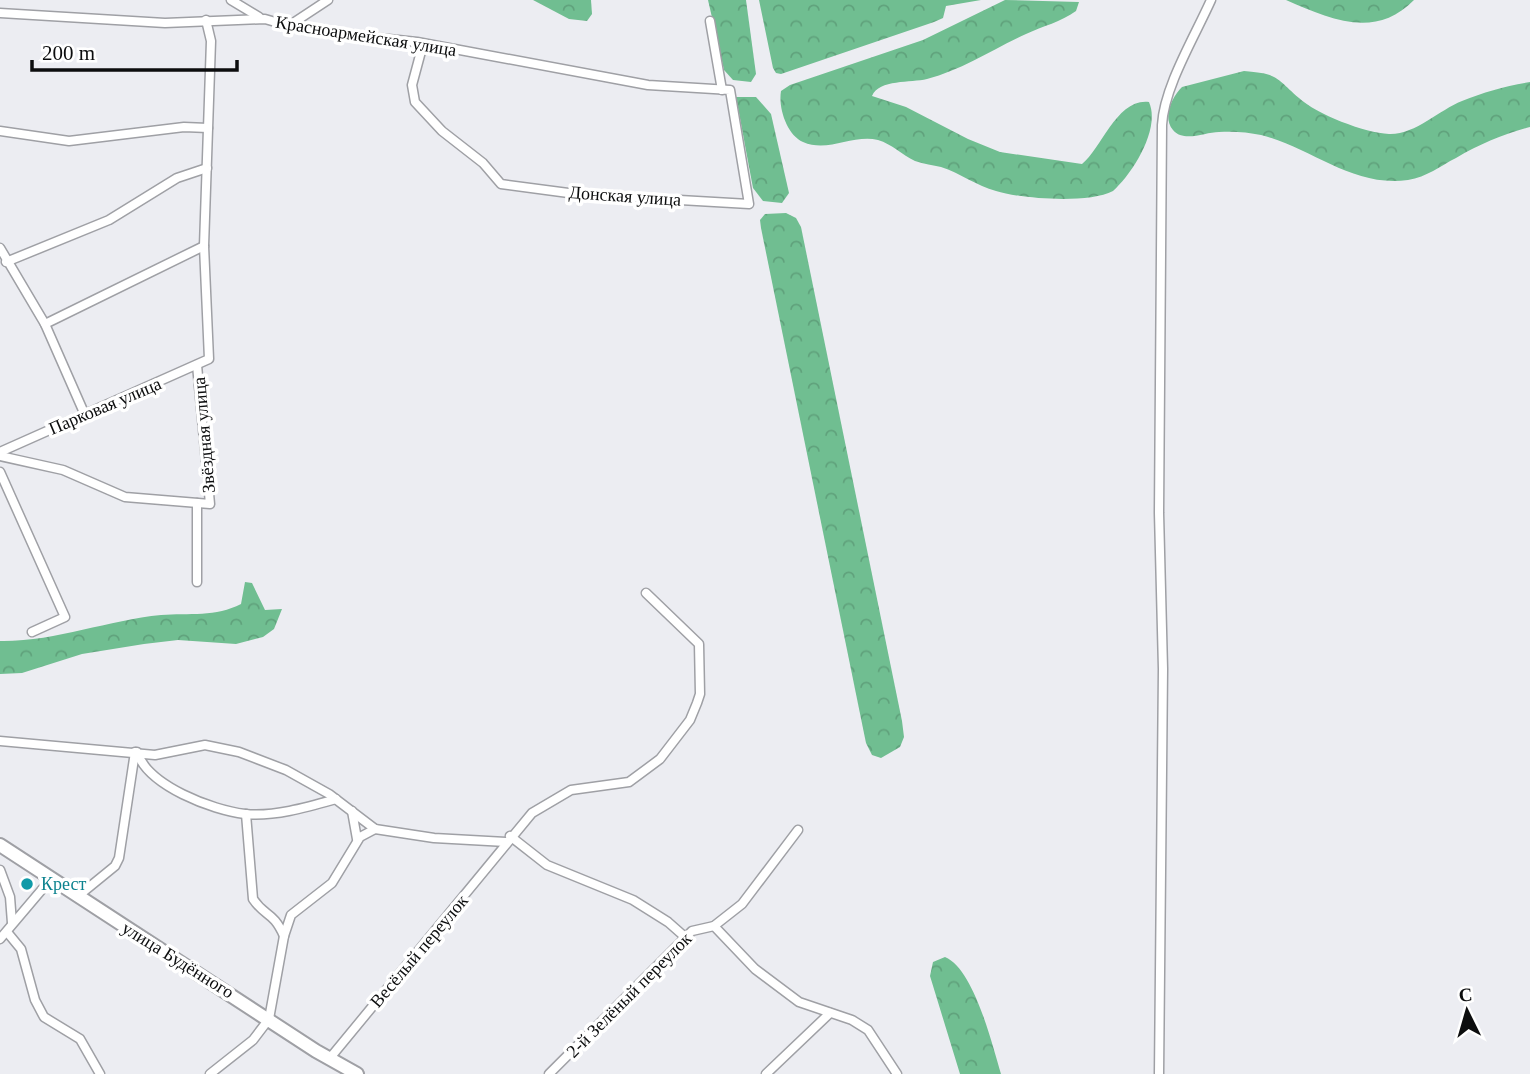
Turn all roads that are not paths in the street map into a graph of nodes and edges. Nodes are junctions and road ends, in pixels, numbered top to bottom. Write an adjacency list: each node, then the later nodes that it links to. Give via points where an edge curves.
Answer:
1 (231, 0): 5 (street)
2 (328, 0): 8 (street)
3 (1211, 0): 55 (street, via 1163,114)
4 (0, 13): 6 (street, Красноармейская улица, via 164,23)
5 (261, 19): 6 (street, Красноармейская улица); 8 (street, Красноармейская улица)
6 (206, 20): 11 (street, via 211,41)
7 (710, 21): 10 (street)
8 (290, 25): 9 (street, Красноармейская улица)
9 (423, 44): 10 (street, Красноармейская улица, via 648,85); 10 (street, Донская улица, via 412,85 415,102 501,184 576,194 749,204)
10 (726, 90)
11 (208, 128): 12 (street, via 69,141); 13 (street)
12 (0, 131)
13 (207, 169): 14 (street); 16 (street, via 177,178 109,220)
14 (204, 246): 17 (street); 18 (street, Парковая улица, via 209,359)
15 (0, 248): 16 (street)
16 (6, 262): 17 (street)
17 (45, 324): 19 (street)
18 (197, 365): 19 (street, Парковая улица); 23 (street, Звёздная улица)
19 (85, 415): 20 (street, Парковая улица)
20 (0, 454): 22 (street, Парковая улица, via 63,470 125,497)
21 (0, 472): 26 (street, via 65,617)
22 (197, 503): 23 (street, Парковая улица); 24 (street, Звёздная улица)
23 (210, 504)
24 (197, 582)
25 (646, 593): 34 (street, Весёлый переулок, via 699,644 700,694 690,720 660,759 629,782 571,790 547,802)
26 (32, 632)
27 (0, 741): 28 (street)
28 (136, 752): 29 (street, via 169,754 205,745 239,752 286,770); 31 (street, via 145,769 170,787); 39 (street, via 119,858)
29 (335, 799): 30 (street); 31 (street)
30 (352, 811): 32 (street); 35 (street)
31 (246, 814): 43 (street, via 253,899 275,916)
32 (375, 829): 34 (street, via 434,838); 35 (street)
33 (798, 830): 41 (street, 2-й Зелёный переулок, via 759,885)
34 (508, 839): 44 (street, via 547,866 633,900); 48 (street, Весёлый переулок)
35 (357, 840): 43 (street, via 332,883 291,915)
36 (0, 845): 38 (main road, улица Будённого)
37 (0, 870): 40 (street, via 10,897)
38 (50, 880): 39 (main road, улица Будённого); 40 (street)
39 (77, 897): 47 (main road, улица Будённого)
40 (12, 923): 42 (street)
41 (714, 926): 44 (street, 2-й Зелёный переулок, via 699,927); 46 (street, 2-й Зелёный переулок, via 755,969 799,1002)
42 (7, 932): 45 (street); 49 (street, via 21,949 44,1017 80,1039)
43 (284, 936): 47 (street)
44 (685, 937): 52 (street, 2-й Зелёный переулок)
45 (0, 939)
46 (830, 1013): 53 (street); 54 (street, 2-й Зелёный переулок, via 868,1030)
47 (269, 1019): 48 (main road, улица Будённого); 50 (street, via 253,1040)
48 (330, 1058): 51 (main road, улица Будённого)
49 (100, 1074)
50 (210, 1074)
51 (357, 1074)
52 (549, 1074)
53 (766, 1074)
54 (897, 1074)
55 (1159, 1074)

